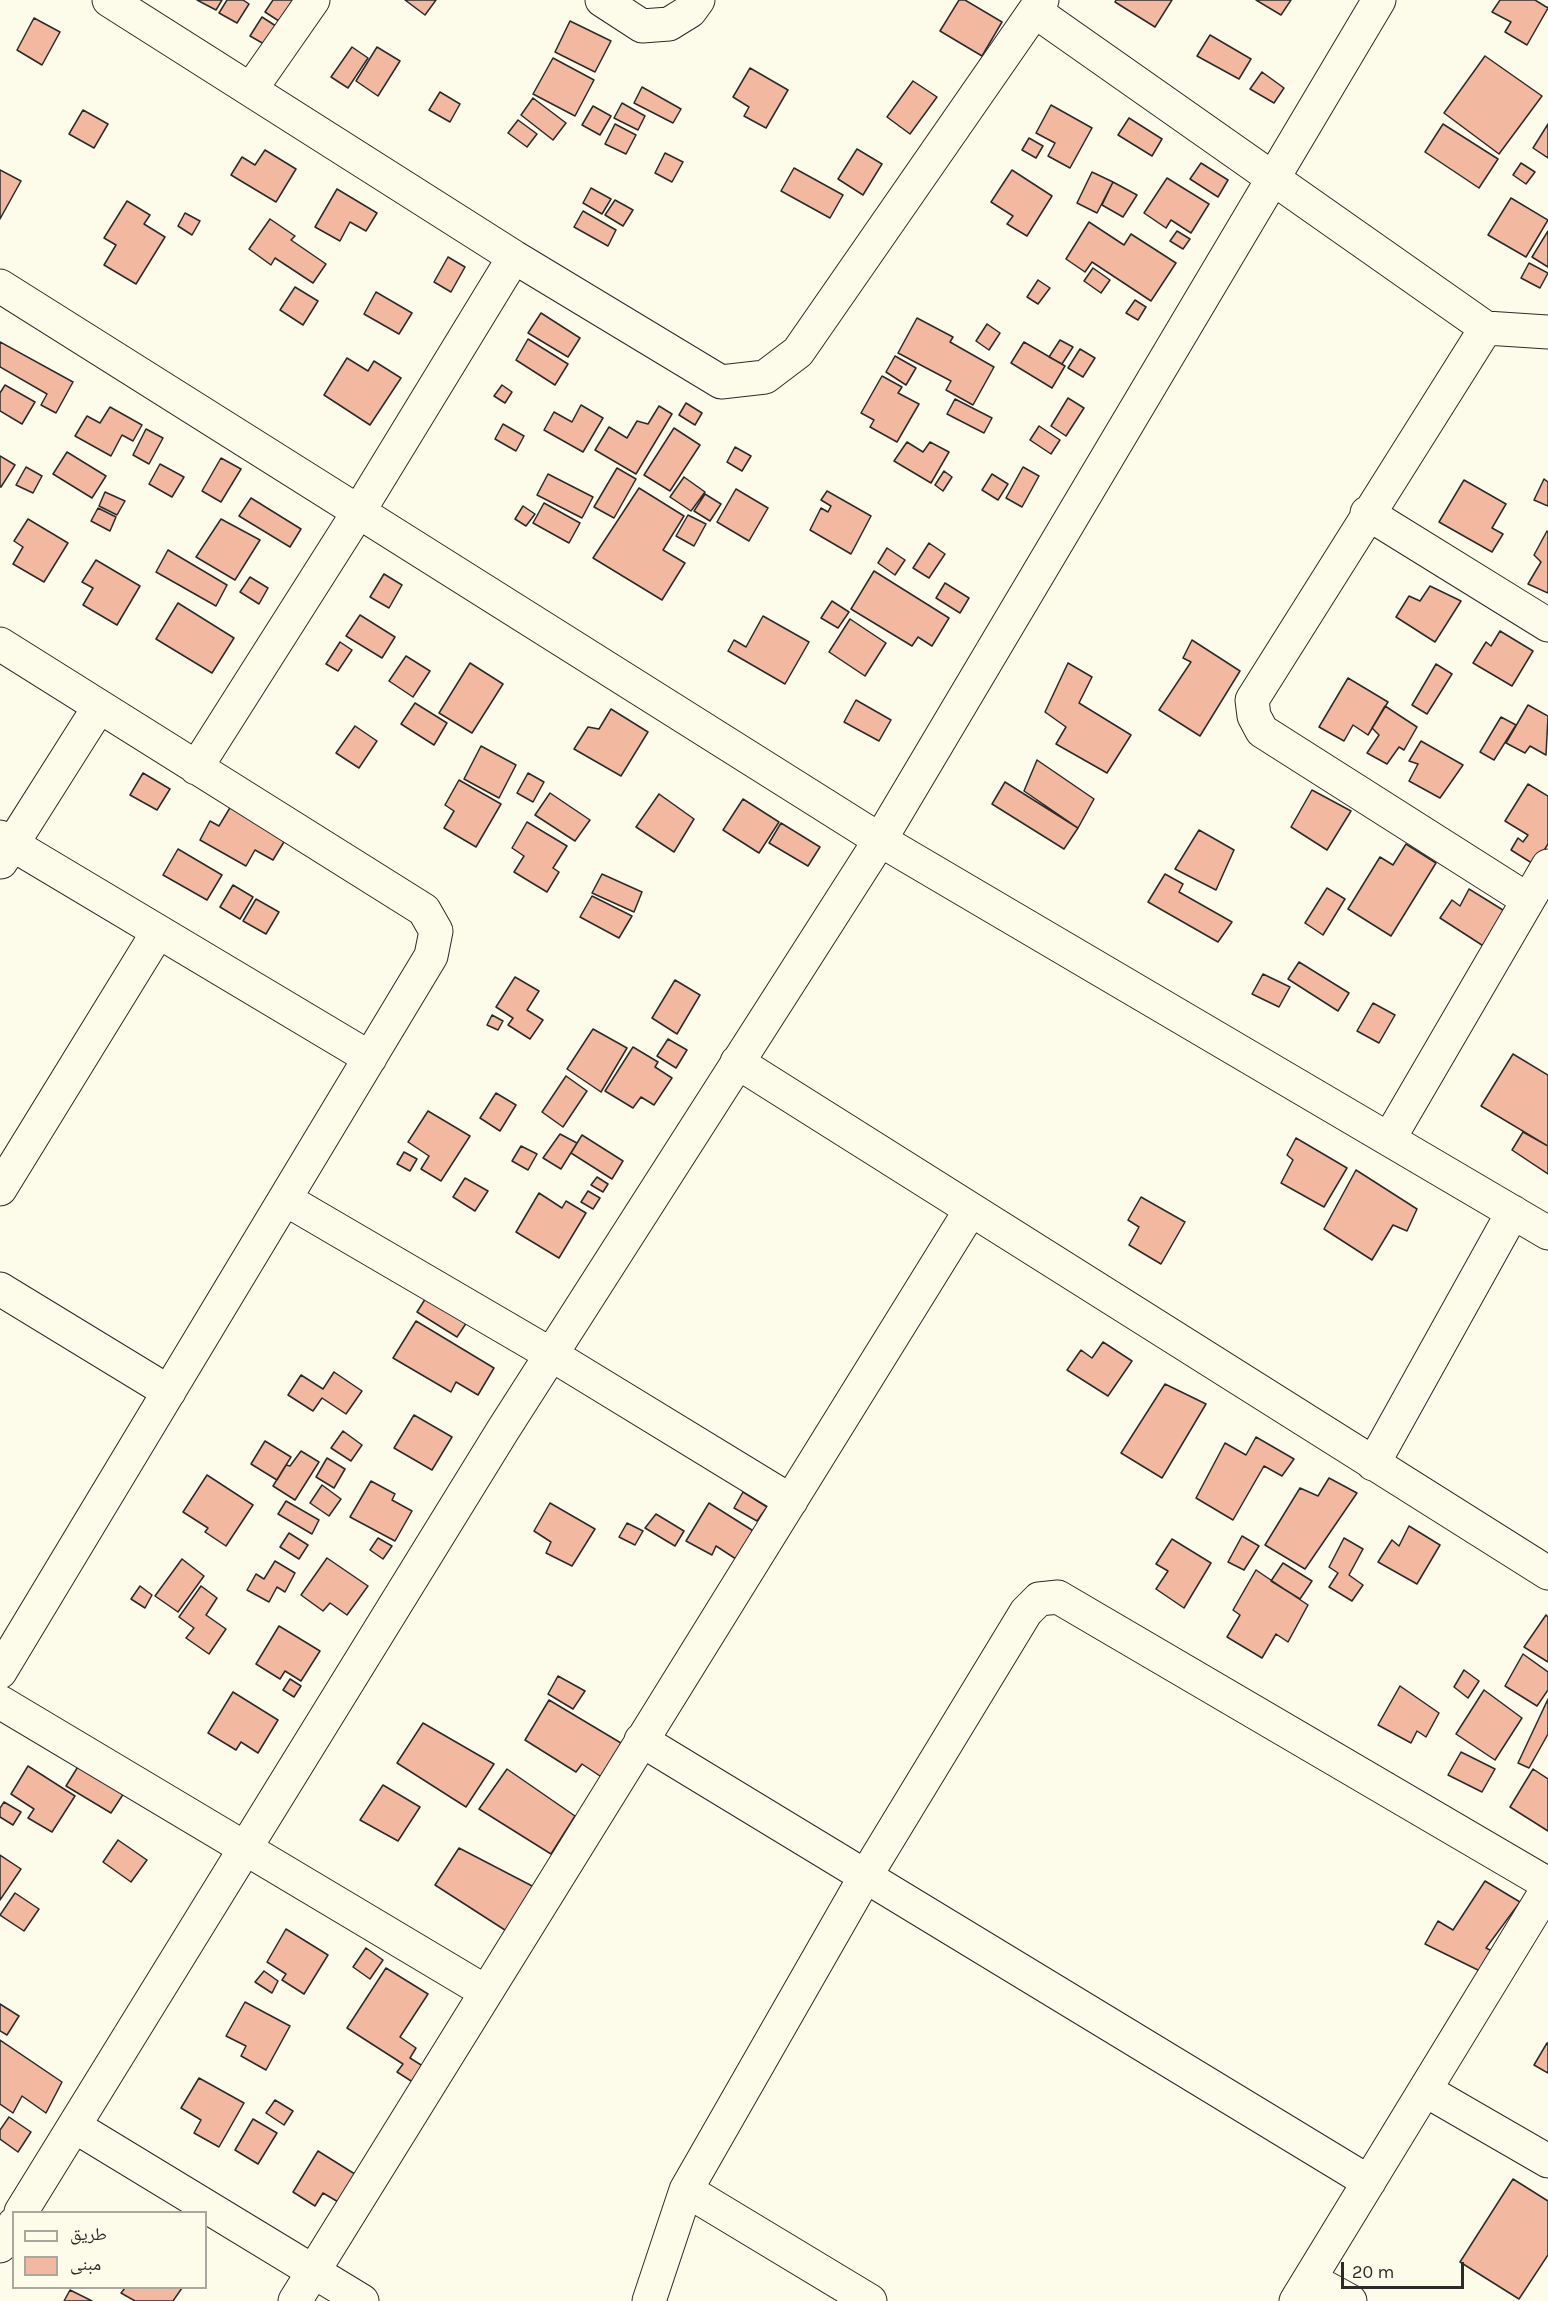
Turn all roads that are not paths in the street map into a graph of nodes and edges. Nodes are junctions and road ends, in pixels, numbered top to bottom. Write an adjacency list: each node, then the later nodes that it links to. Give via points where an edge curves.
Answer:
1 (109, 0): 7 (street)
2 (313, 0): 7 (street)
3 (602, 0): 4 (street, via 642,26 669,24 690,11)
4 (698, 0)
5 (1379, 0): 8 (street)
6 (1039, 6): 8 (street); 9 (street, via 798,352 765,377 721,382)
7 (250, 89): 9 (street)
8 (1273, 179): 11 (street); 19 (street)
9 (514, 257): 13 (street)
10 (0, 286): 13 (street)
11 (1486, 328): 12 (street); 14 (street)
12 (1548, 332)
13 (359, 511): 18 (street); 19 (street)
14 (1368, 513): 15 (street); 22 (street, via 1252,700 1254,716 1262,731)
15 (1548, 625)
16 (0, 645): 17 (street)
17 (99, 706): 18 (street); 20 (street)
18 (196, 768): 24 (street, via 424,910 436,931 431,956)
19 (879, 840): 25 (street); 26 (street)
20 (4, 848): 23 (street)
21 (1548, 866): 22 (street)
22 (1528, 900): 26 (street)
23 (158, 932): 24 (street); 27 (street)
24 (370, 1058): 28 (street)
25 (737, 1062): 29 (street); 33 (street)
26 (1389, 1139): 30 (street)
27 (0, 1189)
28 (285, 1199): 33 (street); 34 (street)
29 (970, 1210): 35 (street); 36 (street)
30 (1513, 1212): 31 (street); 35 (street)
31 (1548, 1233)
32 (0, 1289): 34 (street)
33 (552, 1355): 36 (street); 41 (street)
34 (169, 1392): 38 (street)
35 (1373, 1464): 37 (street)
36 (791, 1501): 40 (street)
37 (1548, 1574)
38 (0, 1672)
39 (0, 1702): 41 (street)
40 (641, 1740): 42 (street); 44 (street)
41 (247, 1848): 44 (street); 46 (street)
42 (865, 1877): 43 (street, via 1026,1612 1039,1599 1058,1596); 48 (street); 49 (street)
43 (1548, 1886): 45 (street)
44 (486, 1992): 53 (street)
45 (1425, 2090): 47 (street); 48 (street)
46 (74, 2126): 50 (street); 53 (street)
47 (1548, 2161)
48 (1369, 2182): 54 (street)
49 (686, 2190): 57 (street); 58 (street)
50 (22, 2211)
51 (12, 2227): 52 (street)
52 (0, 2246)
53 (313, 2272): 55 (street); 56 (street)
54 (1303, 2290): 59 (street)
55 (295, 2301)
56 (362, 2301)
57 (649, 2301)
58 (870, 2301)
59 (1350, 2301)

